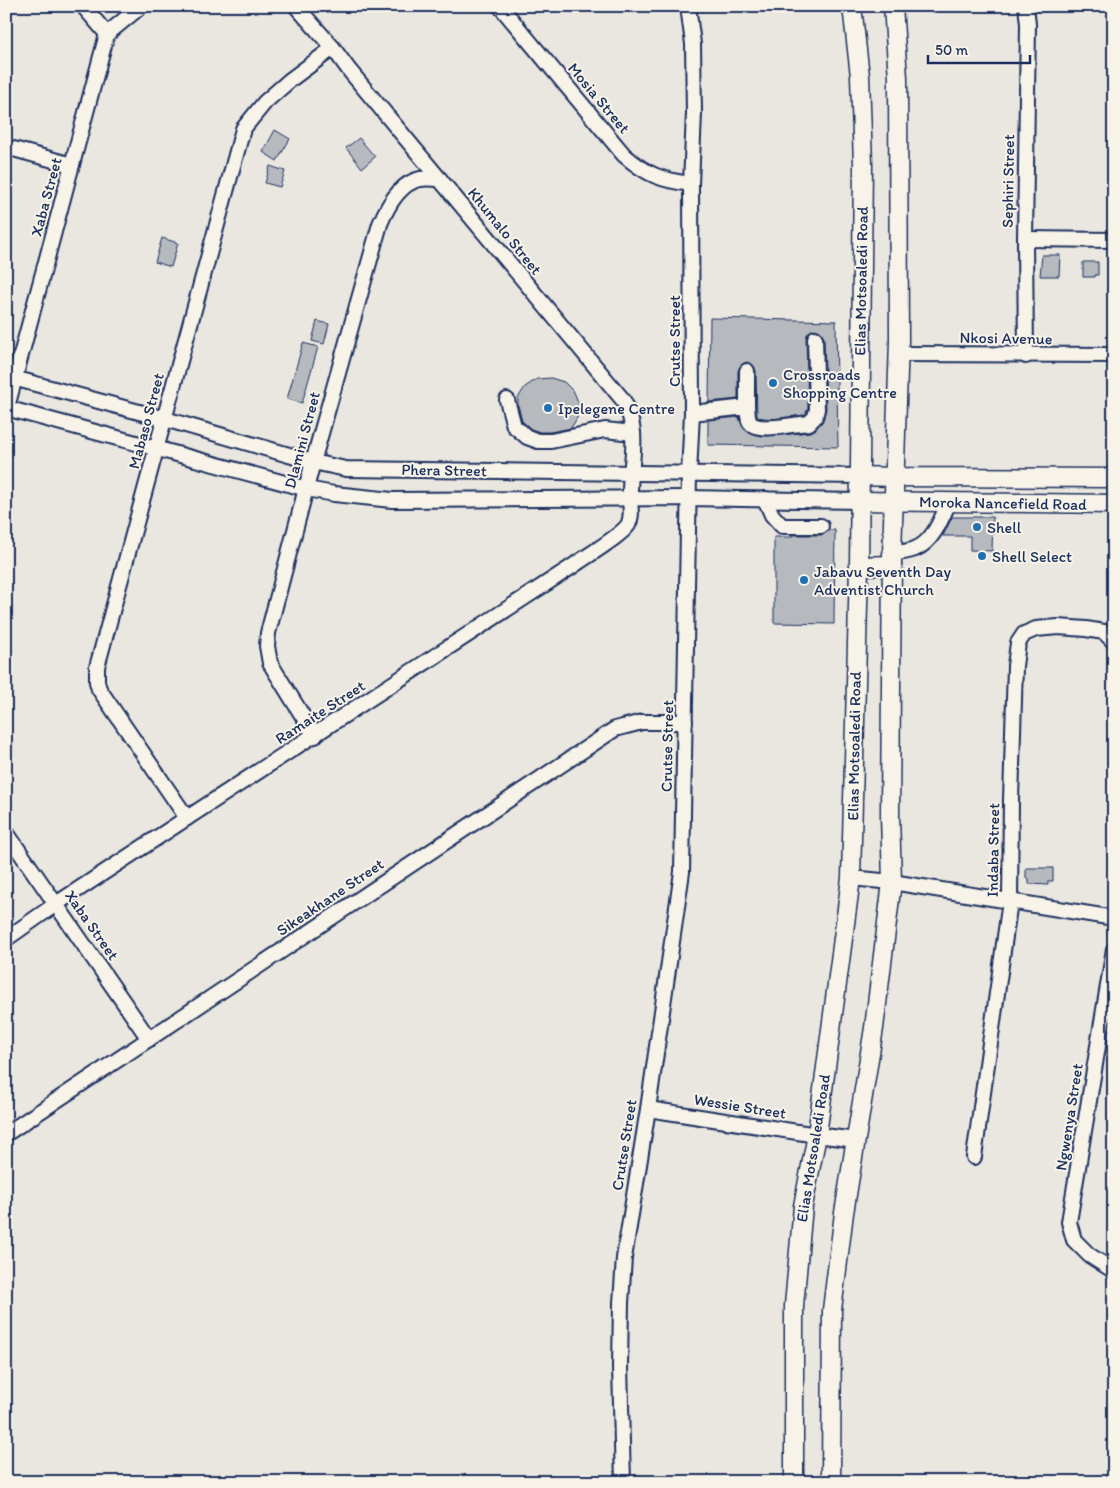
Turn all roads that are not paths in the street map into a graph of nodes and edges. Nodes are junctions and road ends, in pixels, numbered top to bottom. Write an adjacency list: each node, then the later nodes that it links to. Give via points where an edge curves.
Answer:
1 (72, 6): 9 (street)
2 (141, 6): 10 (street)
3 (296, 6): 11 (street, Khumalo Street)
4 (688, 6): 15 (street, Crutse Street, via 693,44)
5 (852, 6): 34 (main road, Elias Motsoaledi Road, via 860,76 863,165)
6 (893, 6): 19 (main road, via 898,78)
7 (1026, 6): 16 (street, Sephiri Street)
8 (502, 7): 15 (street, Mosia Street, via 624,155 638,168 656,176)
9 (85, 8): 10 (street)
10 (107, 34): 13 (street, Xaba Street)
11 (333, 48): 14 (street, Khumalo Street); 28 (street, Mabaso Street, via 265,102 243,129)
12 (6, 147): 13 (street)
13 (72, 165): 23 (street, Xaba Street)
14 (440, 179): 29 (street, Khumalo Street, via 623,400); 31 (street, Dlamini Street, via 421,179 405,187 385,212)
15 (691, 184): 27 (street, Crutse Street)
16 (1025, 239): 17 (street); 20 (street, Sephiri Street)
17 (1114, 240)
18 (815, 338): 25 (street, via 818,409 815,417 809,423 762,428 748,421)
19 (899, 354): 20 (street, Nkosi Avenue); 35 (main road)
20 (1026, 356): 21 (street, Nkosi Avenue)
21 (1114, 356)
22 (747, 371): 25 (street)
23 (11, 377): 26 (street, Xaba Street); 28 (street, Phera Street)
24 (507, 400): 29 (street, via 514,426 538,441 550,442 605,430)
25 (747, 407): 27 (street)
26 (6, 409): 30 (street, Phera Street)
27 (692, 412): 33 (street, Crutse Street)
28 (165, 419): 30 (street, Mabaso Street); 31 (street, Phera Street)
29 (633, 433): 32 (street, Khumalo Street)
30 (157, 449): 38 (street, Phera Street); 53 (street, Mabaso Street, via 99,658 97,682)
31 (313, 462): 32 (street, Phera Street, via 346,469); 38 (street, Dlamini Street)
32 (630, 472): 33 (street, Phera Street); 40 (street, Khumalo Street)
33 (689, 474): 34 (street, Phera Street); 39 (street, Crutse Street)
34 (859, 476): 35 (main road, Phera Street); 42 (main road, Elias Motsoaledi Road)
35 (894, 477): 36 (main road, Moroka Nancefield Road); 43 (main road)
36 (1006, 478): 37 (main road, Moroka Nancefield Road); 45 (main road)
37 (1114, 478)
38 (307, 489): 40 (street, Phera Street, via 392,500); 52 (street, Dlamini Street, via 268,633 267,656)
39 (688, 498): 40 (street, Phera Street); 41 (street, Phera Street); 51 (street, Crutse Street)
40 (630, 499): 52 (street, Ramaite Street, via 630,520 616,537)
41 (765, 499): 42 (street, Phera Street); 47 (street, via 782,526)
42 (858, 501): 43 (main road, Phera Street); 49 (main road, Elias Motsoaledi Road)
43 (893, 502): 44 (main road, Moroka Nancefield Road); 48 (main road)
44 (949, 502): 45 (main road, Moroka Nancefield Road); 48 (street, via 940,522 923,544)
45 (1006, 503): 46 (main road, Moroka Nancefield Road)
46 (1114, 504)
47 (820, 526)
48 (892, 560): 49 (main road); 56 (main road)
49 (859, 566): 55 (main road, Elias Motsoaledi Road)
50 (1112, 640): 57 (street, Indaba Street, via 1104,632 1058,627 1036,629 1024,634 1018,643 1014,676)
51 (685, 722): 62 (street, Sikeakhane Street, via 642,722 615,729); 63 (street, Crutse Street, via 682,872)
52 (315, 736): 53 (street, Ramaite Street)
53 (187, 818): 58 (street, Ramaite Street)
54 (6, 832): 58 (street, Xaba Street)
55 (851, 878): 56 (street); 65 (main road, Elias Motsoaledi Road)
56 (892, 882): 57 (street); 66 (main road)
57 (1010, 901): 59 (street); 67 (street, Indaba Street)
58 (56, 904): 60 (street, Ramaite Street); 62 (street, Xaba Street)
59 (1114, 918)
60 (6, 940)
61 (1114, 949): 68 (street, Ngwenya Street, via 1069,1222 1074,1240 1089,1256)
62 (149, 1039): 64 (street, Sikeakhane Street)
63 (648, 1109): 65 (street, Wessie Street); 69 (street, Crutse Street, via 624,1258 620,1366)
64 (6, 1134)
65 (816, 1135): 66 (street, Wessie Street); 70 (main road, Elias Motsoaledi Road, via 803,1206 794,1306)
66 (856, 1140): 71 (main road, via 832,1310)
67 (974, 1157)
68 (1114, 1271)
69 (623, 1482)
70 (794, 1482)
71 (831, 1482)

